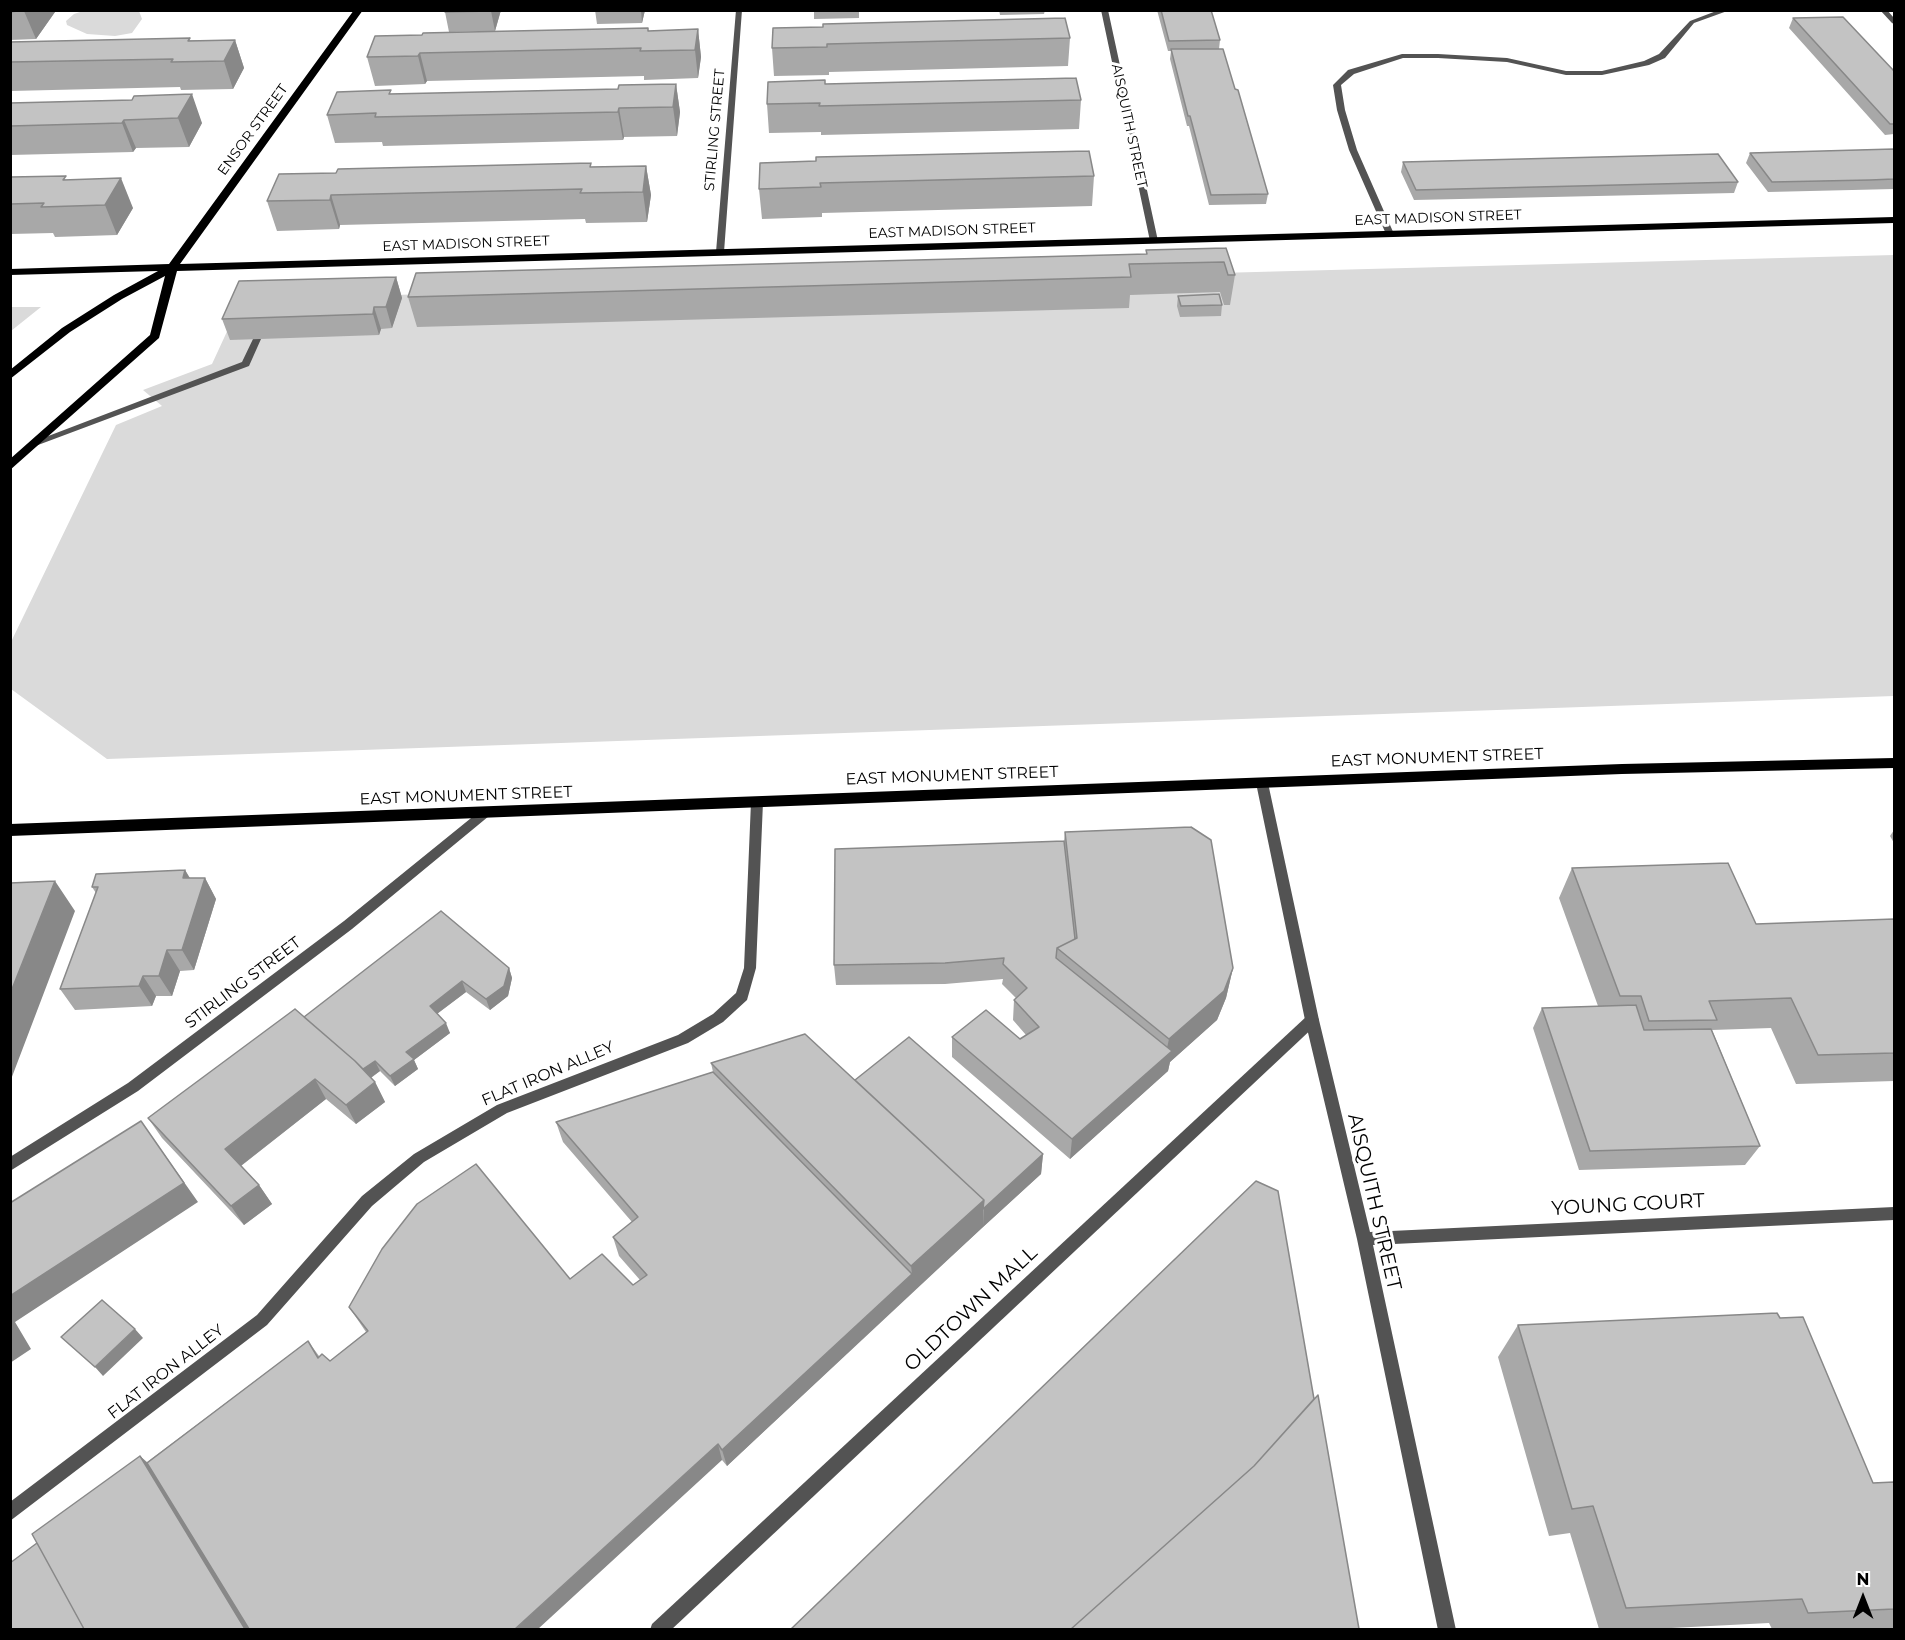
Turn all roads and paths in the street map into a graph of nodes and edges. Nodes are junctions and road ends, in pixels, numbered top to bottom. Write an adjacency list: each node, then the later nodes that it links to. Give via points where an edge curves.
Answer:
1 (359, 10): 11 (main road, ENSOR STREET)
2 (739, 10): 10 (street, STIRLING STREET)
3 (1104, 10): 9 (street, AISQUITH STREET)
4 (1727, 10): 8 (street, via 1692,22 1662,56 1613,71 1566,73 1507,60 1402,56 1351,72 1337,85 1341,110 1353,150)
5 (1883, 10): 6 (street)
6 (1894, 22)
7 (1894, 220): 8 (main road, EAST MADISON STREET)
8 (1390, 234): 9 (main road, EAST MADISON STREET)
9 (1154, 241): 10 (main road, EAST MADISON STREET)
10 (720, 252): 11 (main road, EAST MADISON STREET)
11 (172, 268): 12 (main road, EAST MADISON STREET); 14 (main road, ENSOR STREET, via 66,330); 15 (main road, ENSOR STREET, via 155,336)
12 (10, 272)
13 (257, 339): 15 (street, via 246,364)
14 (10, 376)
15 (35, 443): 16 (main road, ENSOR STREET)
16 (10, 466)
17 (1894, 763): 18 (main road, EAST MONUMENT STREET)
18 (1262, 783): 19 (main road, EAST MONUMENT STREET); 22 (street, AISQUITH STREET)
19 (757, 802): 20 (main road, EAST MONUMENT STREET); 26 (street, FLAT IRON ALLEY, via 750,968 742,996 718,1018 683,1039 502,1109 419,1158 367,1201 262,1320)
20 (485, 813): 21 (main road, EAST MONUMENT STREET); 23 (street, STIRLING STREET, via 348,924 133,1087)
21 (10, 831)
22 (1312, 1020): 25 (street, AISQUITH STREET); 27 (street, OLDTOWN MALL)
23 (10, 1165)
24 (1894, 1213): 25 (street, YOUNG COURT)
25 (1364, 1239): 28 (street, AISQUITH STREET)
26 (10, 1513)
27 (658, 1629)
28 (1447, 1629)

